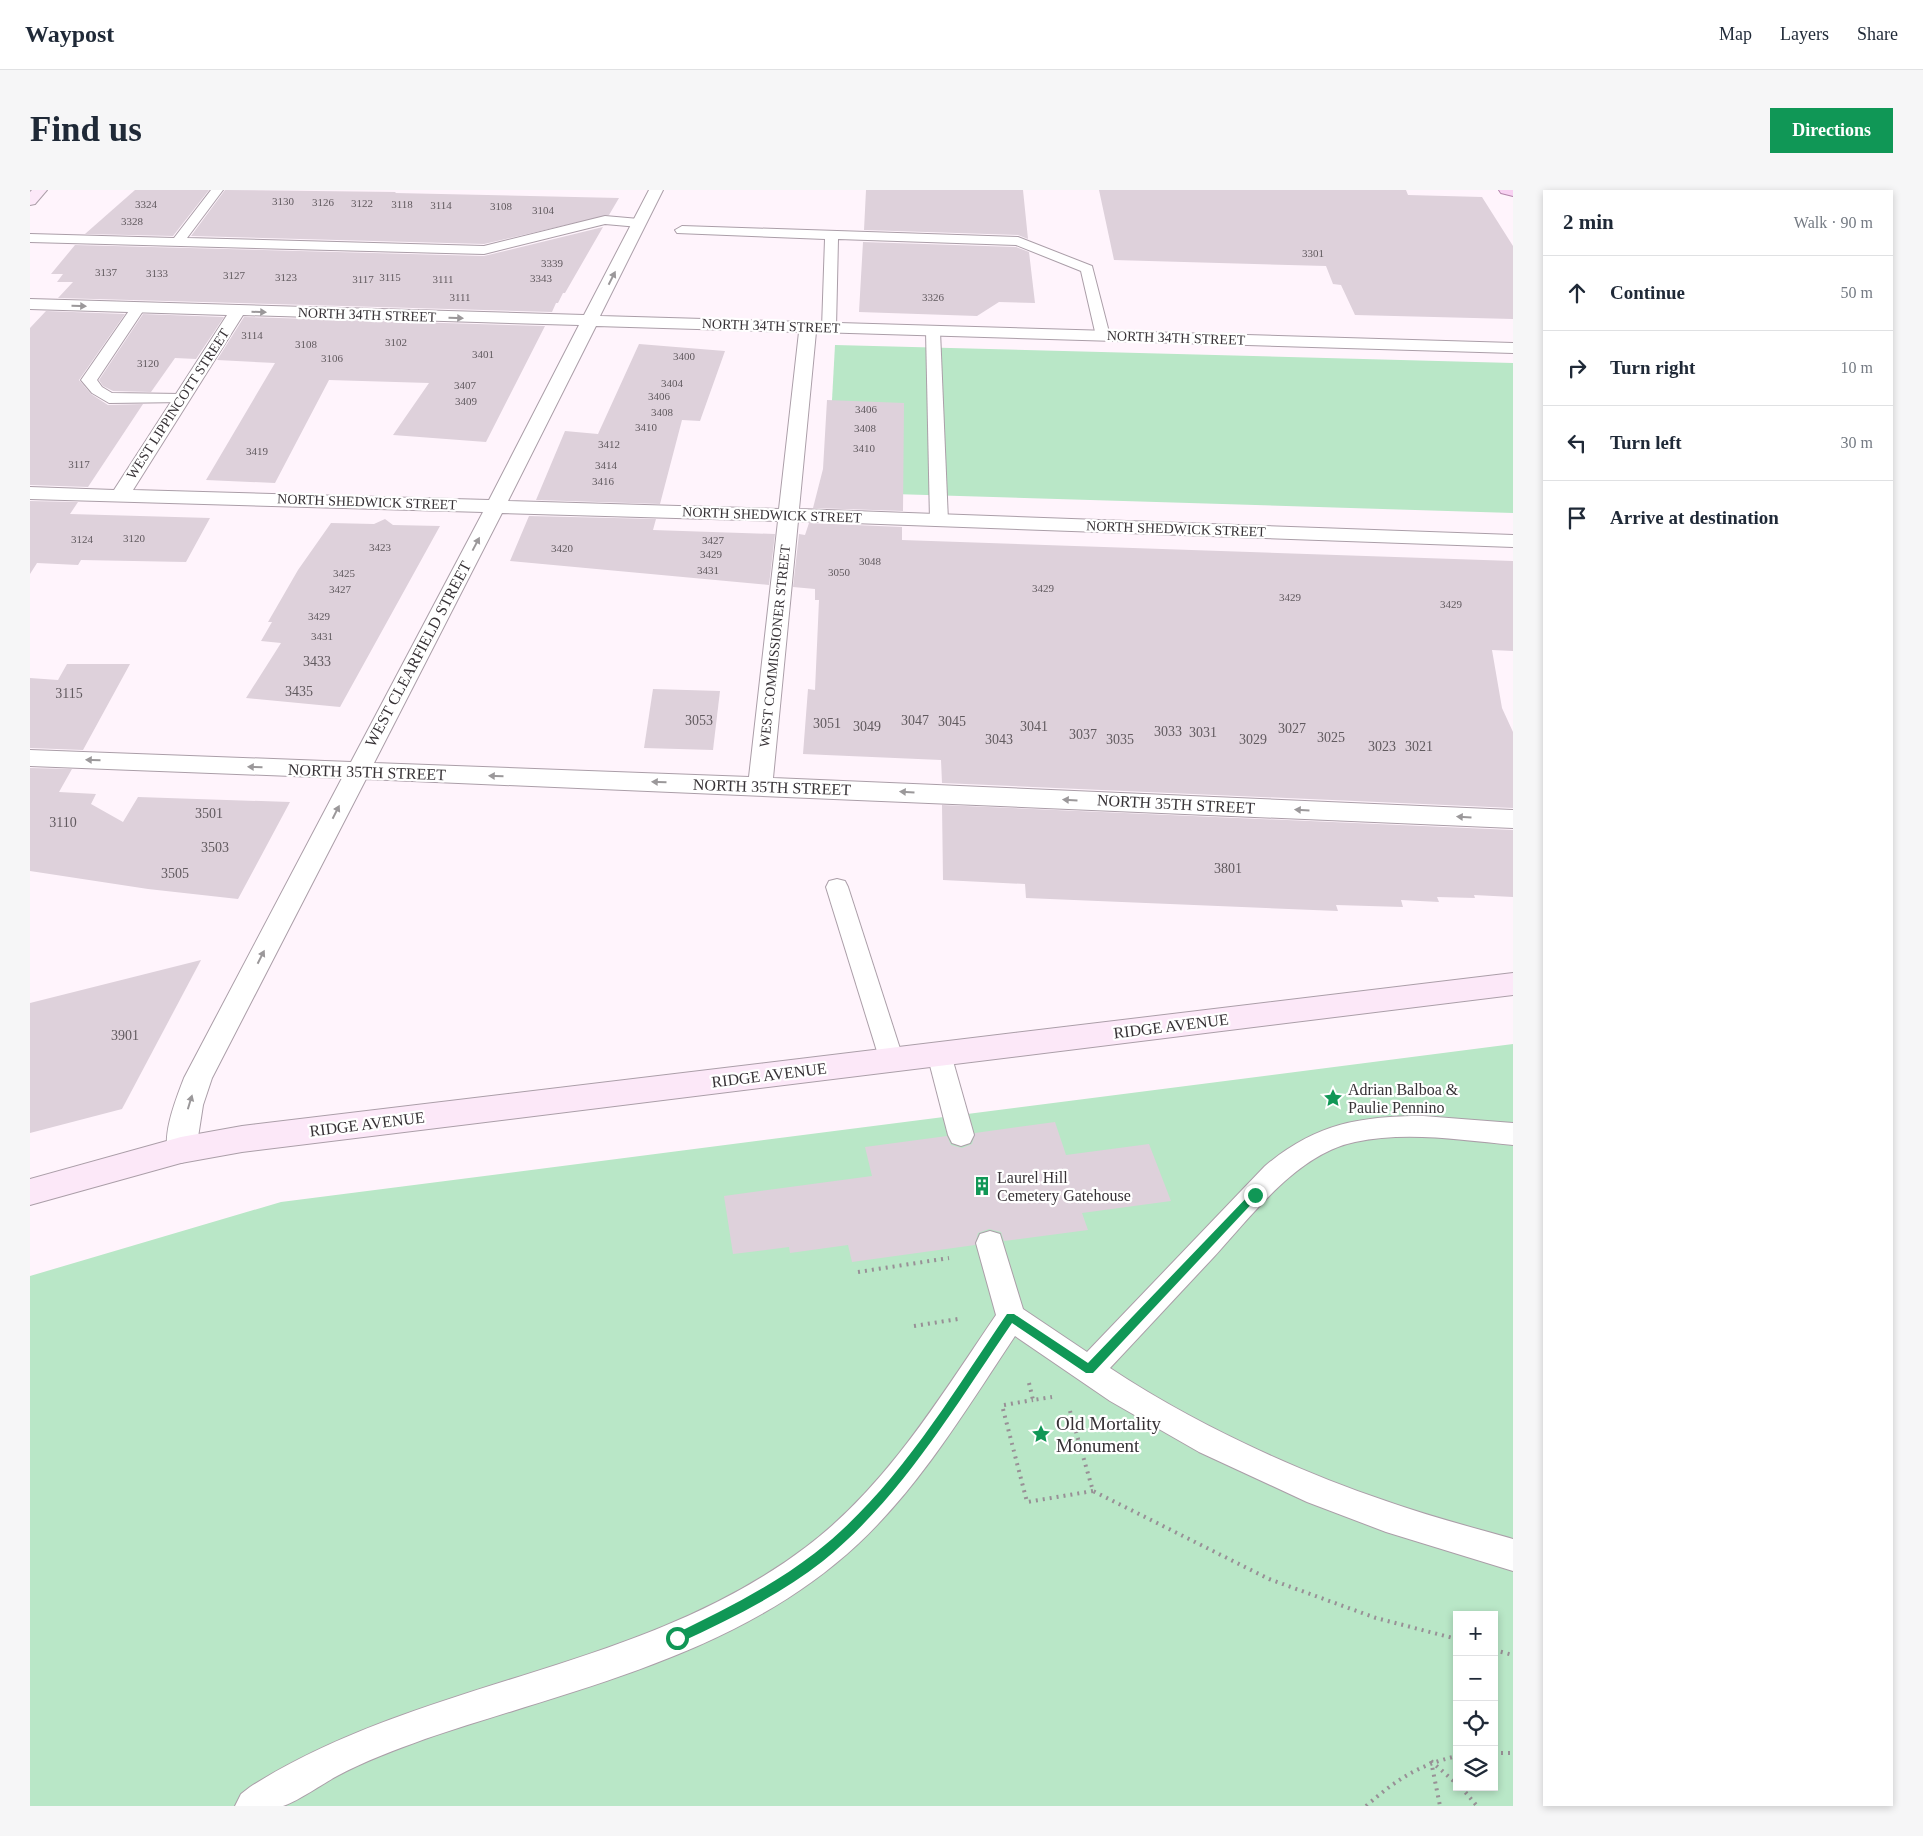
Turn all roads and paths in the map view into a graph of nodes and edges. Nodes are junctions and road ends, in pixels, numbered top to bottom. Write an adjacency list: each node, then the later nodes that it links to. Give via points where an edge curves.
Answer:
1 (40, 190): 6 (main road)
2 (216, 190): 11 (lane)
3 (656, 190): 7 (street, WEST CLEARFIELD STREET)
4 (1506, 190): 5 (main road)
5 (1513, 192)
6 (30, 201)
7 (639, 224): 11 (lane, via 605,220 484,250); 15 (street, WEST CLEARFIELD STREET, one-way to 7)
8 (682, 230): 9 (lane)
9 (832, 235): 17 (lane); 19 (lane, via 1018,240 1087,269)
10 (30, 238): 11 (lane)
11 (178, 241)
12 (30, 304): 13 (street, NORTH 34TH STREET, one-way to 13)
13 (138, 308): 14 (street, NORTH 34TH STREET); 21 (lane, via 89,380 109,398)
14 (237, 312): 15 (street, NORTH 34TH STREET, one-way to 15); 21 (street, WEST LIPPINCOTT STREET)
15 (590, 322): 16 (street, NORTH 34TH STREET); 24 (street, WEST CLEARFIELD STREET)
16 (808, 327): 17 (street, NORTH 34TH STREET); 25 (street, WEST COMMISSIONER STREET)
17 (829, 328): 18 (street, NORTH 34TH STREET)
18 (933, 331): 19 (street, NORTH 34TH STREET); 26 (lane)
19 (1103, 336): 20 (street, NORTH 34TH STREET)
20 (1513, 348)
21 (181, 399): 23 (street, WEST LIPPINCOTT STREET)
22 (30, 493): 23 (street, NORTH SHEDWICK STREET)
23 (120, 496): 24 (street, NORTH SHEDWICK STREET)
24 (496, 506): 25 (street, NORTH SHEDWICK STREET); 29 (street, WEST CLEARFIELD STREET, one-way to 24)
25 (789, 515): 26 (street, NORTH SHEDWICK STREET); 30 (street, WEST COMMISSIONER STREET)
26 (939, 521): 27 (street, NORTH SHEDWICK STREET)
27 (1513, 541)
28 (30, 758): 29 (street, NORTH 35TH STREET, one-way to 28)
29 (357, 772): 30 (street, NORTH 35TH STREET, one-way to 29); 38 (street, WEST CLEARFIELD STREET, one-way to 29, via 188,1105 198,1078)
30 (760, 786): 31 (street, NORTH 35TH STREET, one-way to 30)
31 (1513, 819)
32 (837, 887): 35 (lane)
33 (1513, 984): 34 (main road, RIDGE AVENUE)
34 (940, 1054): 35 (main road, RIDGE AVENUE); 37 (lane)
35 (892, 1061): 38 (main road, RIDGE AVENUE, via 252,1138)
36 (1513, 1134): 45 (lane, via 1398,1127 1360,1130 1337,1136 1290,1160)
37 (961, 1135)
38 (181, 1150): 39 (main road, RIDGE AVENUE)
39 (30, 1192)
40 (991, 1248): 41 (path); 42 (lane)
41 (858, 1272)
42 (1011, 1317): 45 (lane); 47 (path); 60 (lane, via 894,1483 819,1557 778,1585 732,1612 618,1662 475,1705 372,1741 310,1771)
43 (953, 1320): 44 (path)
44 (914, 1326)
45 (1089, 1370): 50 (lane, via 1210,1442 1300,1483 1386,1517)
46 (1061, 1399): 47 (path)
47 (1033, 1400): 49 (path, via 1002,1406 1027,1502)
48 (1067, 1402): 49 (path)
49 (1093, 1491): 51 (path, via 1269,1579 1367,1615)
50 (1513, 1555)
51 (1453, 1638)
52 (1498, 1651): 53 (path)
53 (1513, 1655)
54 (1498, 1753): 55 (path)
55 (1513, 1753)
56 (1453, 1757): 57 (path)
57 (1431, 1761): 58 (path); 61 (path, via 1395,1780); 62 (path)
58 (1453, 1780)
59 (1464, 1791): 63 (path)
60 (253, 1806)
61 (1366, 1806)
62 (1440, 1806)
63 (1477, 1806)

